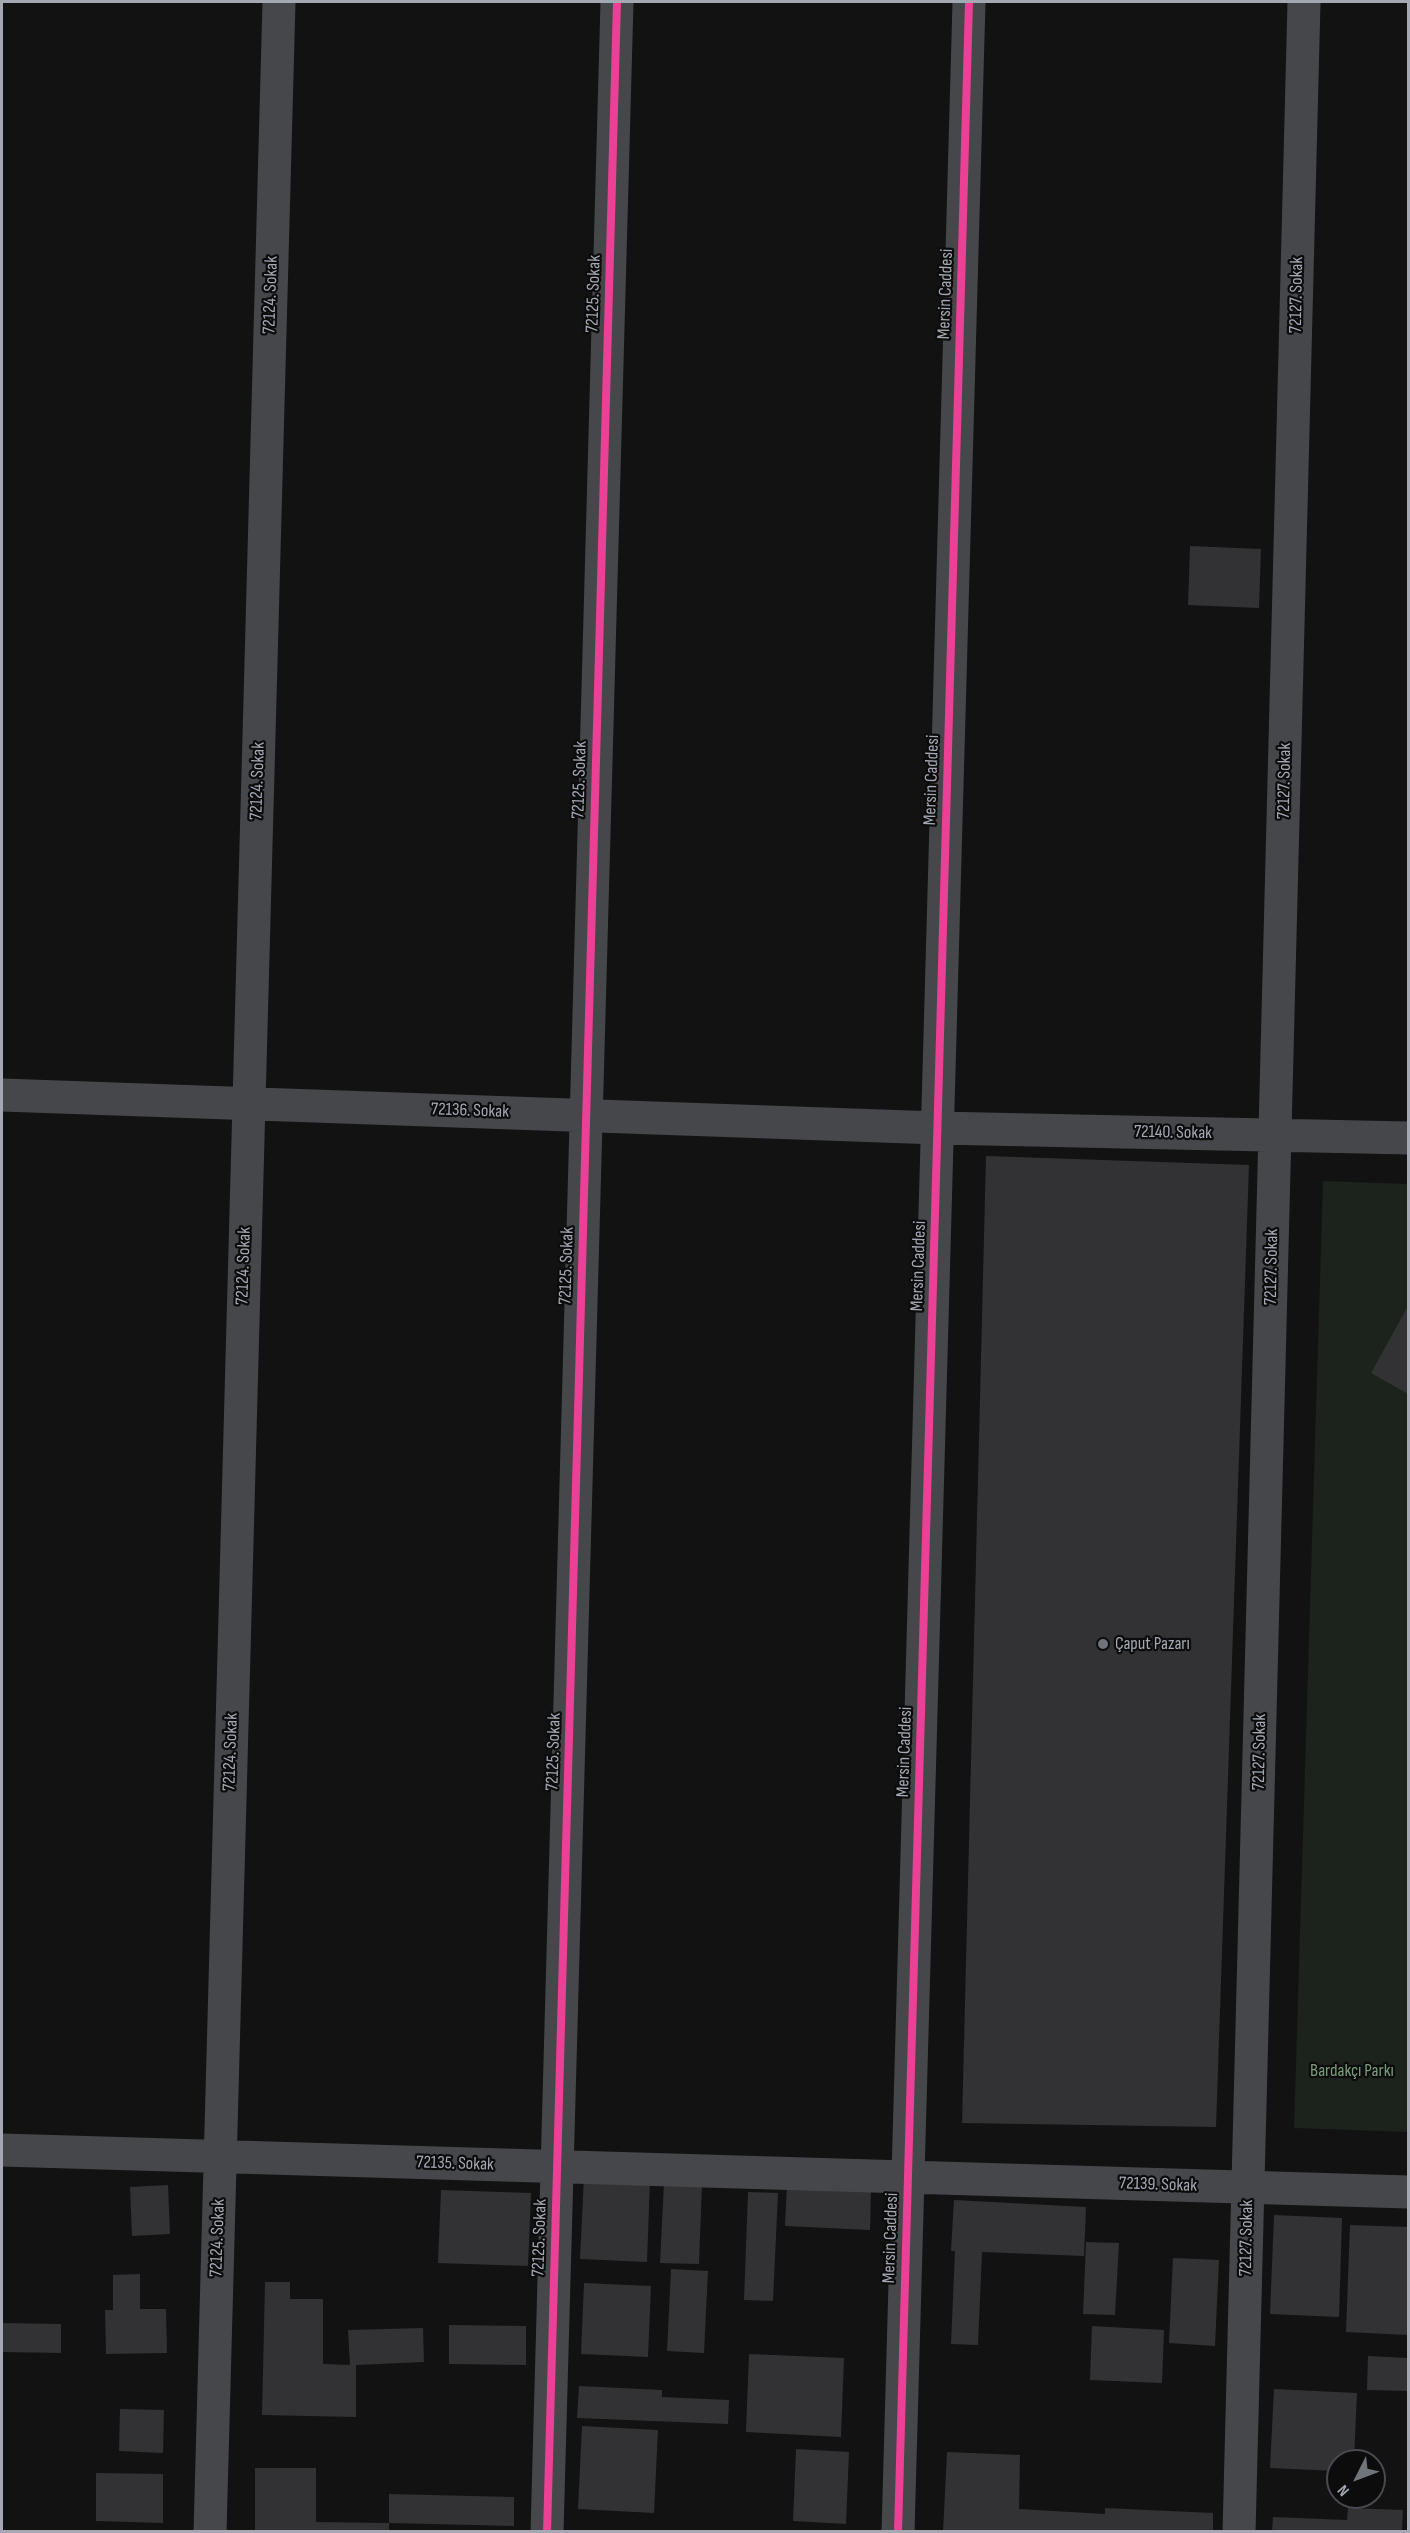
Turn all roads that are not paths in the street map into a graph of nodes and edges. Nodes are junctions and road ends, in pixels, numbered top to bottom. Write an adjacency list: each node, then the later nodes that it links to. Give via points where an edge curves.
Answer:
1 (279, 2): 6 (street, 72124. Sokak)
2 (617, 2): 7 (street, 72125. Sokak)
3 (969, 2): 8 (street, Mersin Caddesi)
4 (1304, 2): 9 (street, 72127. Sokak)
5 (2, 1095): 6 (street, 72136. Sokak)
6 (249, 1104): 7 (street, 72136. Sokak); 12 (street, 72124. Sokak)
7 (586, 1115): 8 (street, 72136. Sokak); 13 (street, 72125. Sokak)
8 (938, 1128): 9 (street, 72140. Sokak); 14 (street, Mersin Caddesi)
9 (1276, 1135): 10 (street, 72140. Sokak); 15 (street, 72127. Sokak)
10 (1408, 1138)
11 (2, 2150): 12 (street, 72135. Sokak)
12 (220, 2156): 13 (street, 72135. Sokak); 17 (street, 72124. Sokak)
13 (557, 2167): 14 (street, 72135. Sokak); 18 (street, 72125. Sokak)
14 (908, 2178): 15 (street, 72139. Sokak); 19 (street, Mersin Caddesi)
15 (1248, 2188): 16 (street, 72139. Sokak); 20 (street, 72127. Sokak)
16 (1408, 2192)
17 (210, 2532)
18 (547, 2532)
19 (898, 2532)
20 (1239, 2532)

